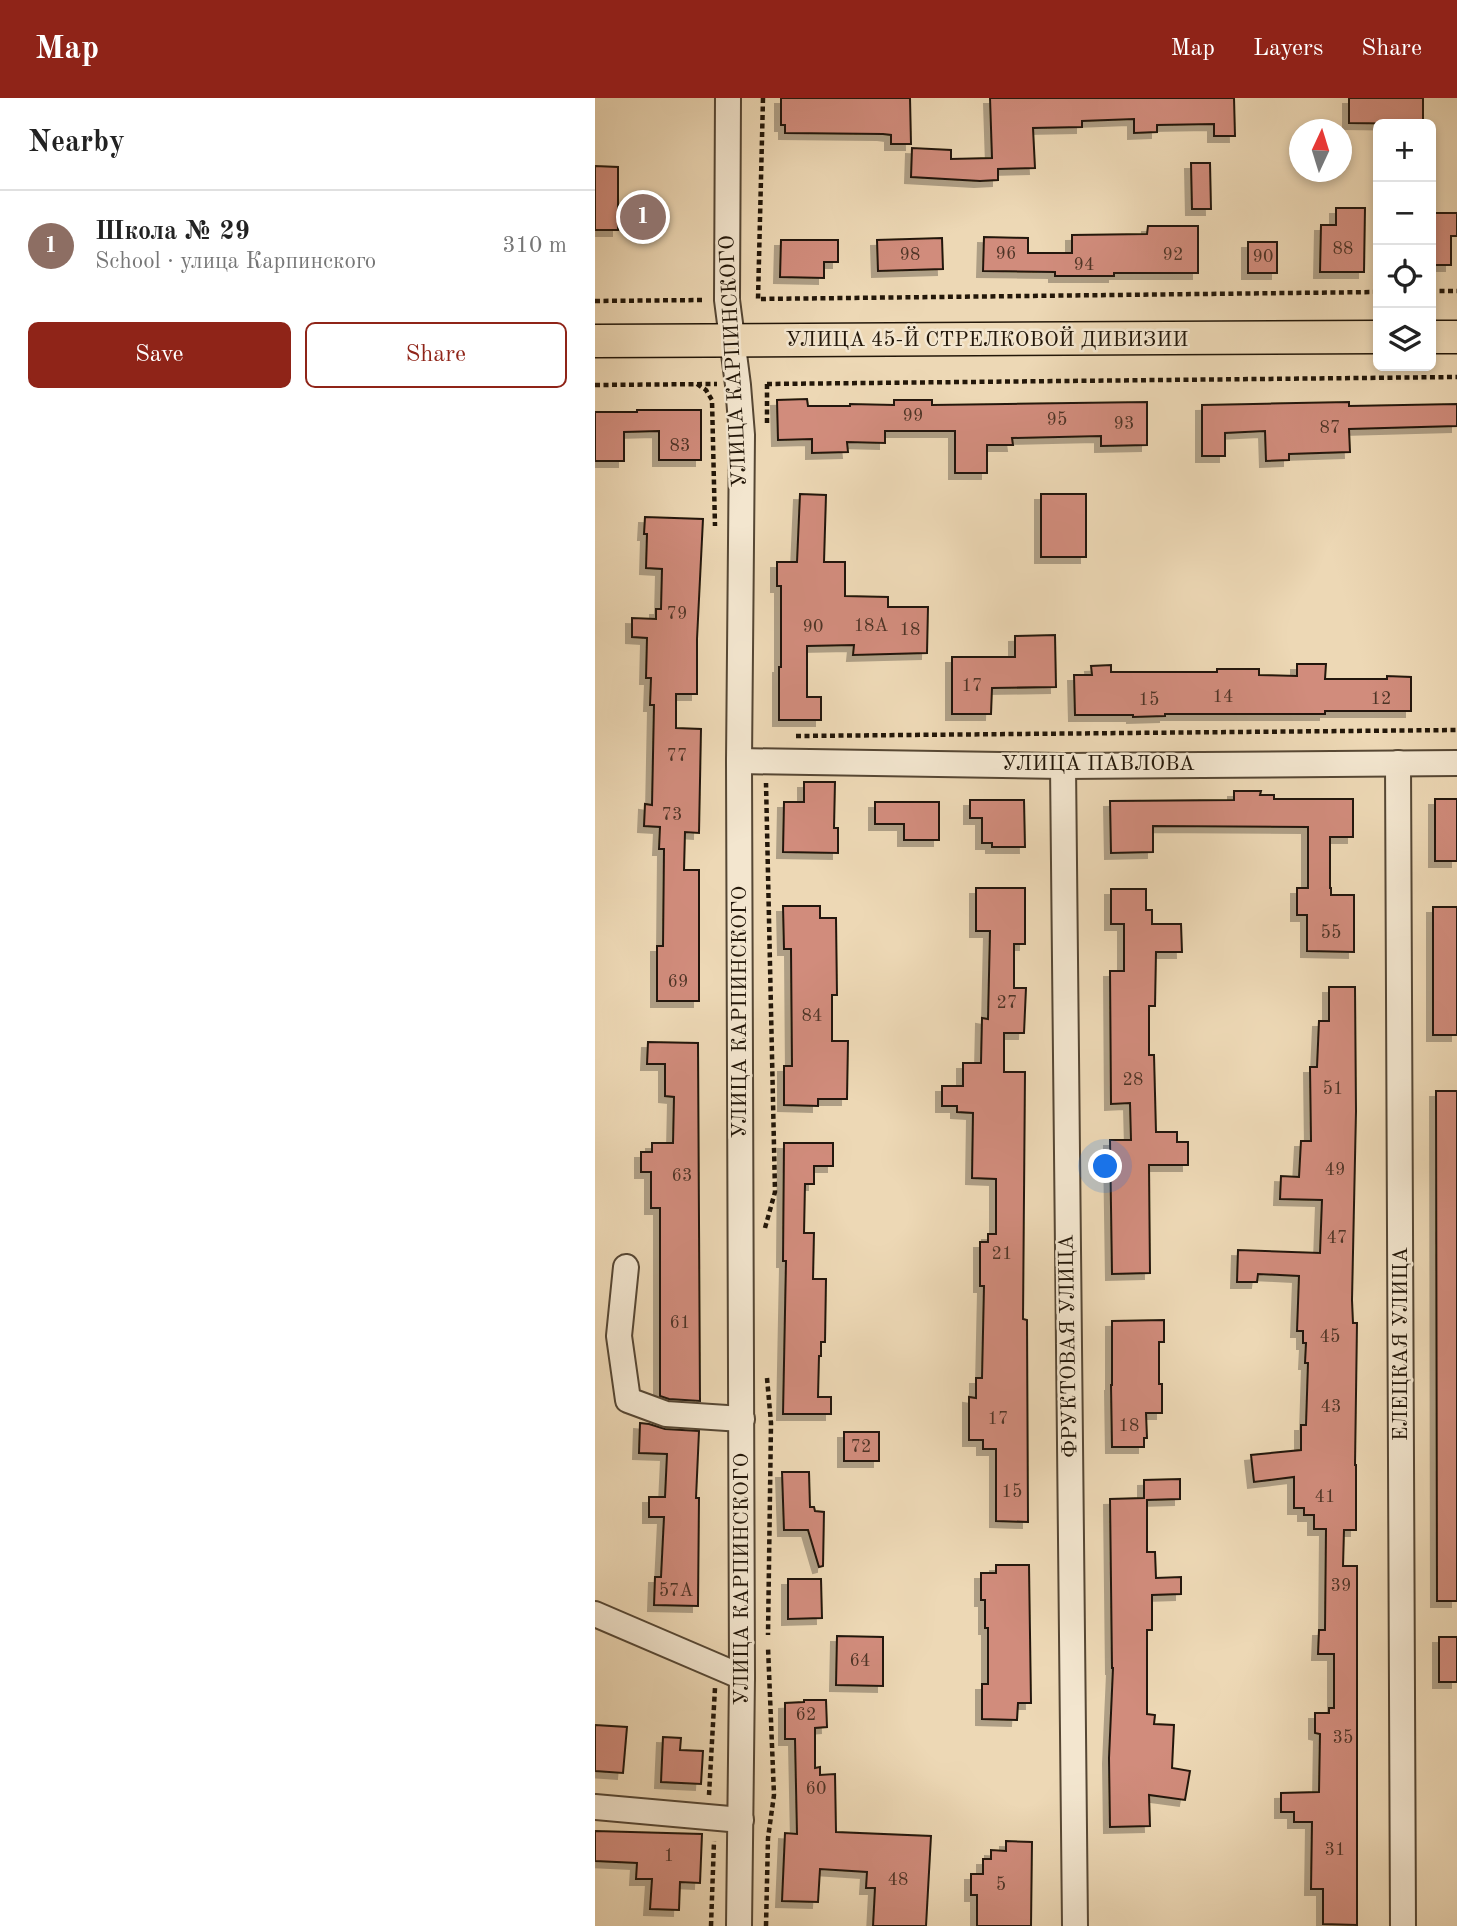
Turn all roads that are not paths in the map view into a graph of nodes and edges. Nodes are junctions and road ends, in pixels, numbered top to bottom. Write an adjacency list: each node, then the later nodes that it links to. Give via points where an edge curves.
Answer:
1 (728, 98): 6 (street, УЛИЦА КАРПИНСКОГО, via 727,300)
2 (1373, 337): 6 (main road, УЛИЦА 45-Й СТРЕЛКОВОЙ ДИВИЗИИ)
3 (1436, 337): 4 (main road)
4 (1457, 337)
5 (595, 341): 6 (main road, УЛИЦА 45-Й СТРЕЛКОВОЙ ДИВИЗИИ)
6 (732, 342): 7 (street, УЛИЦА КАРПИНСКОГО, via 742,435)
7 (739, 761): 10 (street, УЛИЦА ПАВЛОВА); 12 (street, УЛИЦА КАРПИНСКОГО)
8 (1398, 762): 9 (street, УЛИЦА ПАВЛОВА); 10 (street, УЛИЦА ПАВЛОВА); 19 (street, ЕЛЕЦКАЯ УЛИЦА)
9 (1457, 763)
10 (1063, 766): 18 (street, ФРУКТОВАЯ УЛИЦА)
11 (626, 1266): 12 (street, via 619,1336 628,1400 666,1414)
12 (742, 1419): 14 (street, УЛИЦА КАРПИНСКОГО)
13 (595, 1614): 14 (street)
14 (742, 1677): 16 (street, УЛИЦА КАРПИНСКОГО)
15 (595, 1807): 16 (street)
16 (741, 1820): 17 (street, УЛИЦА КАРПИНСКОГО)
17 (739, 1926)
18 (1075, 1926)
19 (1403, 1926)

